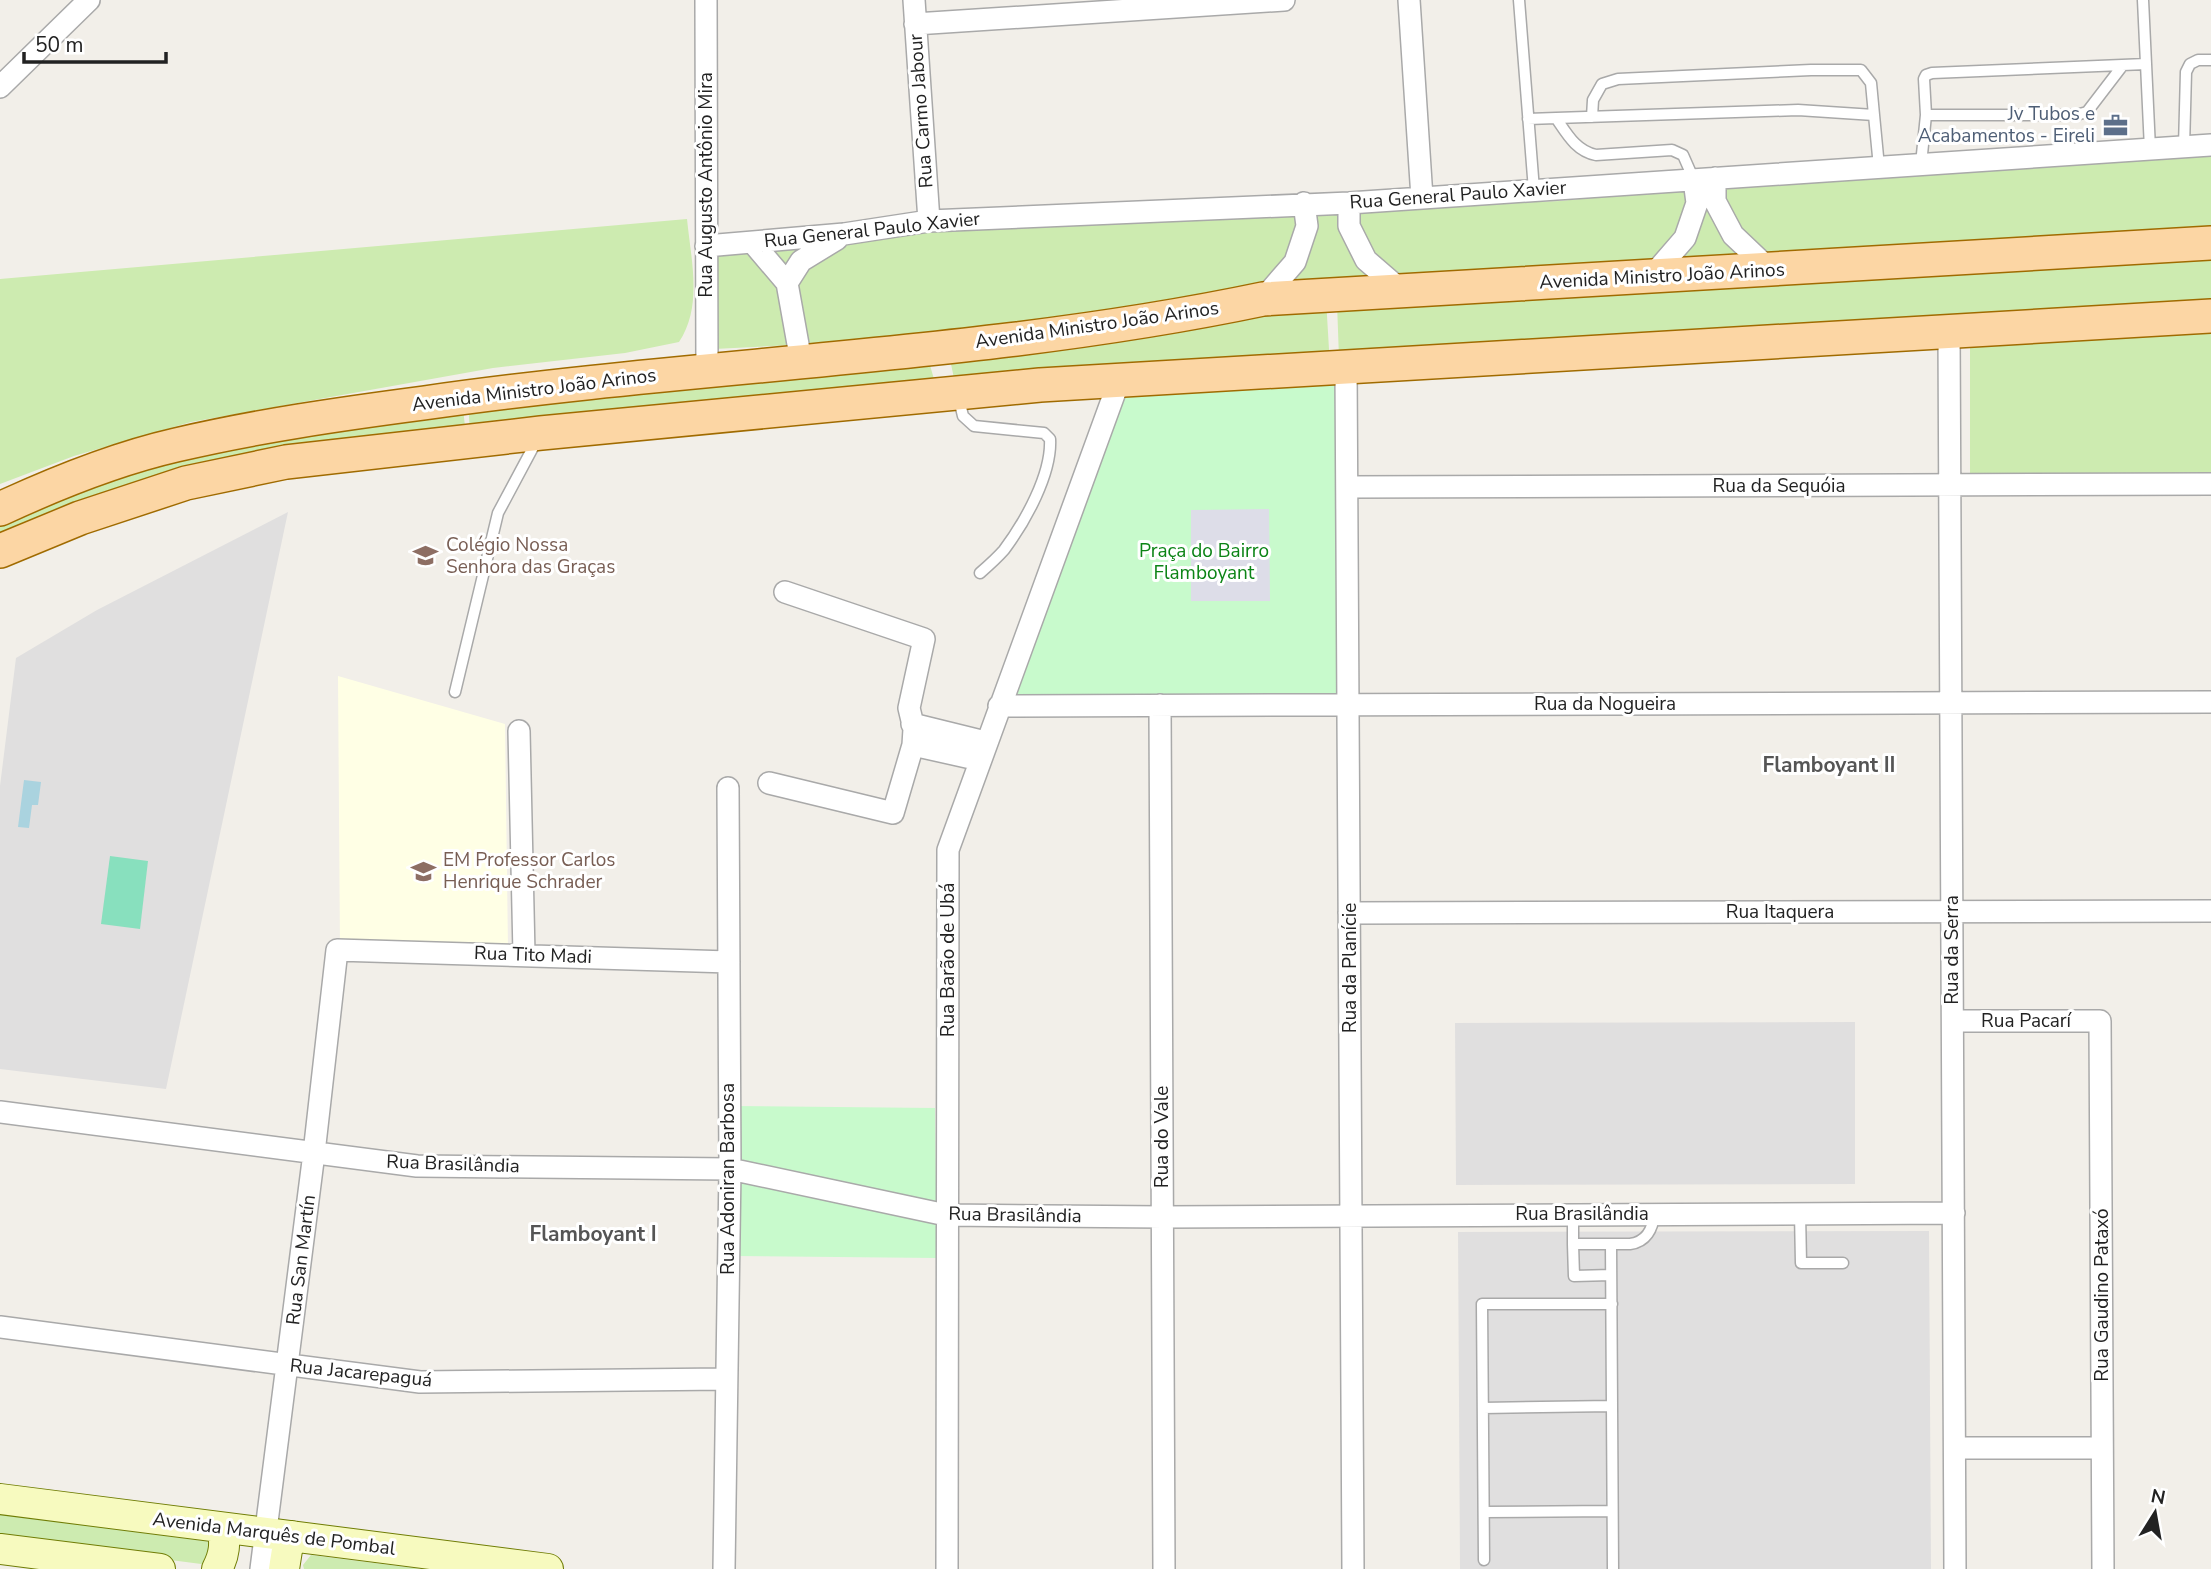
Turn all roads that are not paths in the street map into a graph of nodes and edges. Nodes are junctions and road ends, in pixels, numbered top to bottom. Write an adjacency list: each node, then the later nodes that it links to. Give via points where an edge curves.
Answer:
1 (89, 0): 12 (street)
2 (706, 0): 32 (street, Rua Augusto Antônio Mira)
3 (914, 0): 8 (street, Rua Carmo Jabour)
4 (1284, 0): 8 (street)
5 (1409, 0): 25 (street)
6 (1519, 0): 17 (lane)
7 (2143, 0): 10 (lane)
8 (915, 24): 28 (street, Rua Carmo Jabour)
9 (2211, 60): 19 (lane, via 2197,60 2186,72)
10 (2146, 64): 11 (lane); 20 (lane)
11 (2123, 65): 14 (lane, via 2087,112 2076,115); 14 (lane, via 1932,73 1924,79)
12 (0, 87)
13 (1874, 115): 15 (lane, via 1798,110); 15 (lane, via 1871,83 1861,71 1811,70 1618,79 1602,84 1593,100); 22 (lane)
14 (1926, 115): 21 (lane)
15 (1592, 117): 16 (lane)
16 (1556, 118): 17 (lane); 23 (lane, via 1585,153 1672,150 1683,155)
17 (1528, 119): 24 (lane)
18 (2211, 145): 19 (street, Rua General Paulo Xavier)
19 (2184, 147): 20 (street, Rua General Paulo Xavier)
20 (2150, 149): 21 (street, Rua General Paulo Xavier)
21 (1922, 164): 22 (street, Rua General Paulo Xavier)
22 (1879, 167): 23 (street, Rua General Paulo Xavier)
23 (1705, 179): 24 (street, Rua General Paulo Xavier); 33 (street, via 1732,235); 34 (street, via 1685,238)
24 (1534, 190): 25 (street, Rua General Paulo Xavier)
25 (1422, 198): 27 (street, Rua General Paulo Xavier)
26 (1304, 203): 27 (street, Rua General Paulo Xavier); 28 (street, Rua General Paulo Xavier); 37 (street, via 1307,226 1295,262)
27 (1349, 203): 36 (street, via 1349,226 1366,260)
28 (929, 221): 29 (street, Rua General Paulo Xavier)
29 (845, 234): 30 (street, Rua General Paulo Xavier); 35 (street, via 801,261)
30 (753, 243): 32 (street, Rua General Paulo Xavier); 35 (street)
31 (2211, 243): 33 (main road, Avenida Ministro João Arinos)
32 (706, 246): 42 (street, Rua Augusto Antônio Mira)
33 (1770, 270): 34 (main road, Avenida Ministro João Arinos)
34 (1652, 276): 36 (main road, Avenida Ministro João Arinos)
35 (787, 283): 40 (street)
36 (1403, 292): 37 (main road, Avenida Ministro João Arinos)
37 (1263, 299): 40 (main road, Avenida Ministro João Arinos, via 1079,330)
38 (2211, 316): 39 (main road)
39 (1949, 332): 41 (main road); 49 (street, Rua da Serra)
40 (801, 361): 42 (main road, Avenida Ministro João Arinos); 46 (main road, via 799,379 790,395 776,407)
41 (1346, 368): 43 (main road); 50 (street, Rua da Planície)
42 (707, 371): 44 (main road, Avenida Ministro João Arinos)
43 (1119, 381): 45 (main road); 60 (street, Rua Barão de Ubá)
44 (583, 382): 47 (main road, via 565,387 551,399 542,415); 51 (main road, Avenida Ministro João Arinos, via 276,424 173,445 64,481)
45 (958, 392): 46 (main road); 53 (lane, via 963,416 974,426 1044,433 1051,439 1036,497 1003,550)
46 (759, 412): 47 (main road)
47 (541, 433): 52 (main road, via 286,463 186,483 91,514); 55 (lane, via 498,513)
48 (2211, 484): 49 (street, Rua da Sequóia)
49 (1950, 485): 50 (street, Rua da Sequóia); 56 (street, Rua da Serra)
50 (1347, 487): 59 (street, Rua da Planície)
51 (0, 509)
52 (0, 551)
53 (980, 573)
54 (785, 592): 62 (street, via 924,639 909,708)
55 (455, 692)
56 (1951, 702): 57 (street, Rua da Nogueira); 59 (street, Rua da Nogueira); 66 (street, Rua da Serra)
57 (2211, 702)
58 (1160, 705): 59 (street, Rua da Nogueira); 60 (street, Rua da Nogueira); 83 (street, Rua do Vale)
59 (1348, 705): 68 (street, Rua da Planície)
60 (999, 706): 63 (street, Rua Barão de Ubá)
61 (519, 731): 70 (street)
62 (912, 734): 63 (street); 64 (street, via 893,813)
63 (983, 751): 82 (street, Rua Barão de Ubá, via 948,850)
64 (769, 783)
65 (728, 788): 71 (street, Rua Adoniran Barbosa)
66 (1952, 911): 67 (street, Rua Itaquera); 68 (street, Rua Itaquera); 72 (street, Rua da Serra)
67 (2211, 911)
68 (1349, 913): 79 (street, Rua da Planície)
69 (337, 950): 70 (street, Rua Tito Madi); 75 (street, Rua San Martín)
70 (524, 954): 71 (street, Rua Tito Madi)
71 (729, 962): 76 (street, Rua Adoniran Barbosa)
72 (1953, 1021): 73 (street, Rua Pacarí); 78 (street, Rua da Serra)
73 (2100, 1021): 95 (street, Rua Gaudino Pataxó)
74 (0, 1112): 75 (street, Rua Brasilândia)
75 (314, 1153): 76 (street, Rua Brasilândia, via 417,1166); 90 (street, Rua San Martín)
76 (730, 1169): 82 (street, Rua Brasilândia); 91 (street, Rua Adoniran Barbosa)
77 (1800, 1213): 78 (street, Rua Brasilândia); 81 (street, Rua Brasilândia); 86 (lane, via 1801,1263)
78 (1954, 1213): 94 (street, Rua da Serra)
79 (1351, 1214): 80 (street, Rua Brasilândia); 83 (street, Rua Brasilândia); 111 (street, Rua da Planície)
80 (1573, 1214): 81 (street, Rua Brasilândia); 84 (lane)
81 (1654, 1214): 85 (lane, via 1650,1230 1637,1243)
82 (946, 1215): 83 (street, Rua Brasilândia); 109 (street, Rua Barão de Ubá)
83 (1163, 1217): 110 (street, Rua do Vale)
84 (1573, 1244): 85 (lane); 87 (lane, via 1574,1276)
85 (1611, 1244): 87 (lane)
86 (1843, 1263)
87 (1611, 1275): 88 (lane)
88 (1612, 1304): 92 (lane); 93 (lane, via 1482,1304)
89 (0, 1327): 90 (street, Rua Jacarepaguá)
90 (287, 1364): 91 (street, Rua Jacarepaguá, via 421,1382); 100 (street, Rua San Martín)
91 (725, 1379): 108 (street, Rua Adoniran Barbosa)
92 (1612, 1406): 93 (lane); 97 (lane)
93 (1483, 1408): 98 (lane)
94 (1955, 1448): 95 (street); 113 (street, Rua da Serra)
95 (2102, 1448): 114 (street, Rua Gaudino Pataxó)
96 (0, 1499): 99 (main road, Avenida Marquês de Pombal)
97 (1612, 1511): 98 (lane); 112 (lane)
98 (1484, 1512): 102 (lane)
99 (223, 1528): 100 (main road, Avenida Marquês de Pombal); 104 (main road, via 224,1558)
100 (279, 1535): 105 (street, Rua San Martín); 106 (main road, via 287,1550); 107 (main road, Avenida Marquês de Pombal)
101 (0, 1549): 103 (main road)
102 (1484, 1560)
103 (160, 1569)
104 (217, 1569)
105 (261, 1569)
106 (284, 1569)
107 (548, 1569)
108 (724, 1569)
109 (947, 1569)
110 (1164, 1569)
111 (1353, 1569)
112 (1613, 1569)
113 (1955, 1569)
114 (2103, 1569)

